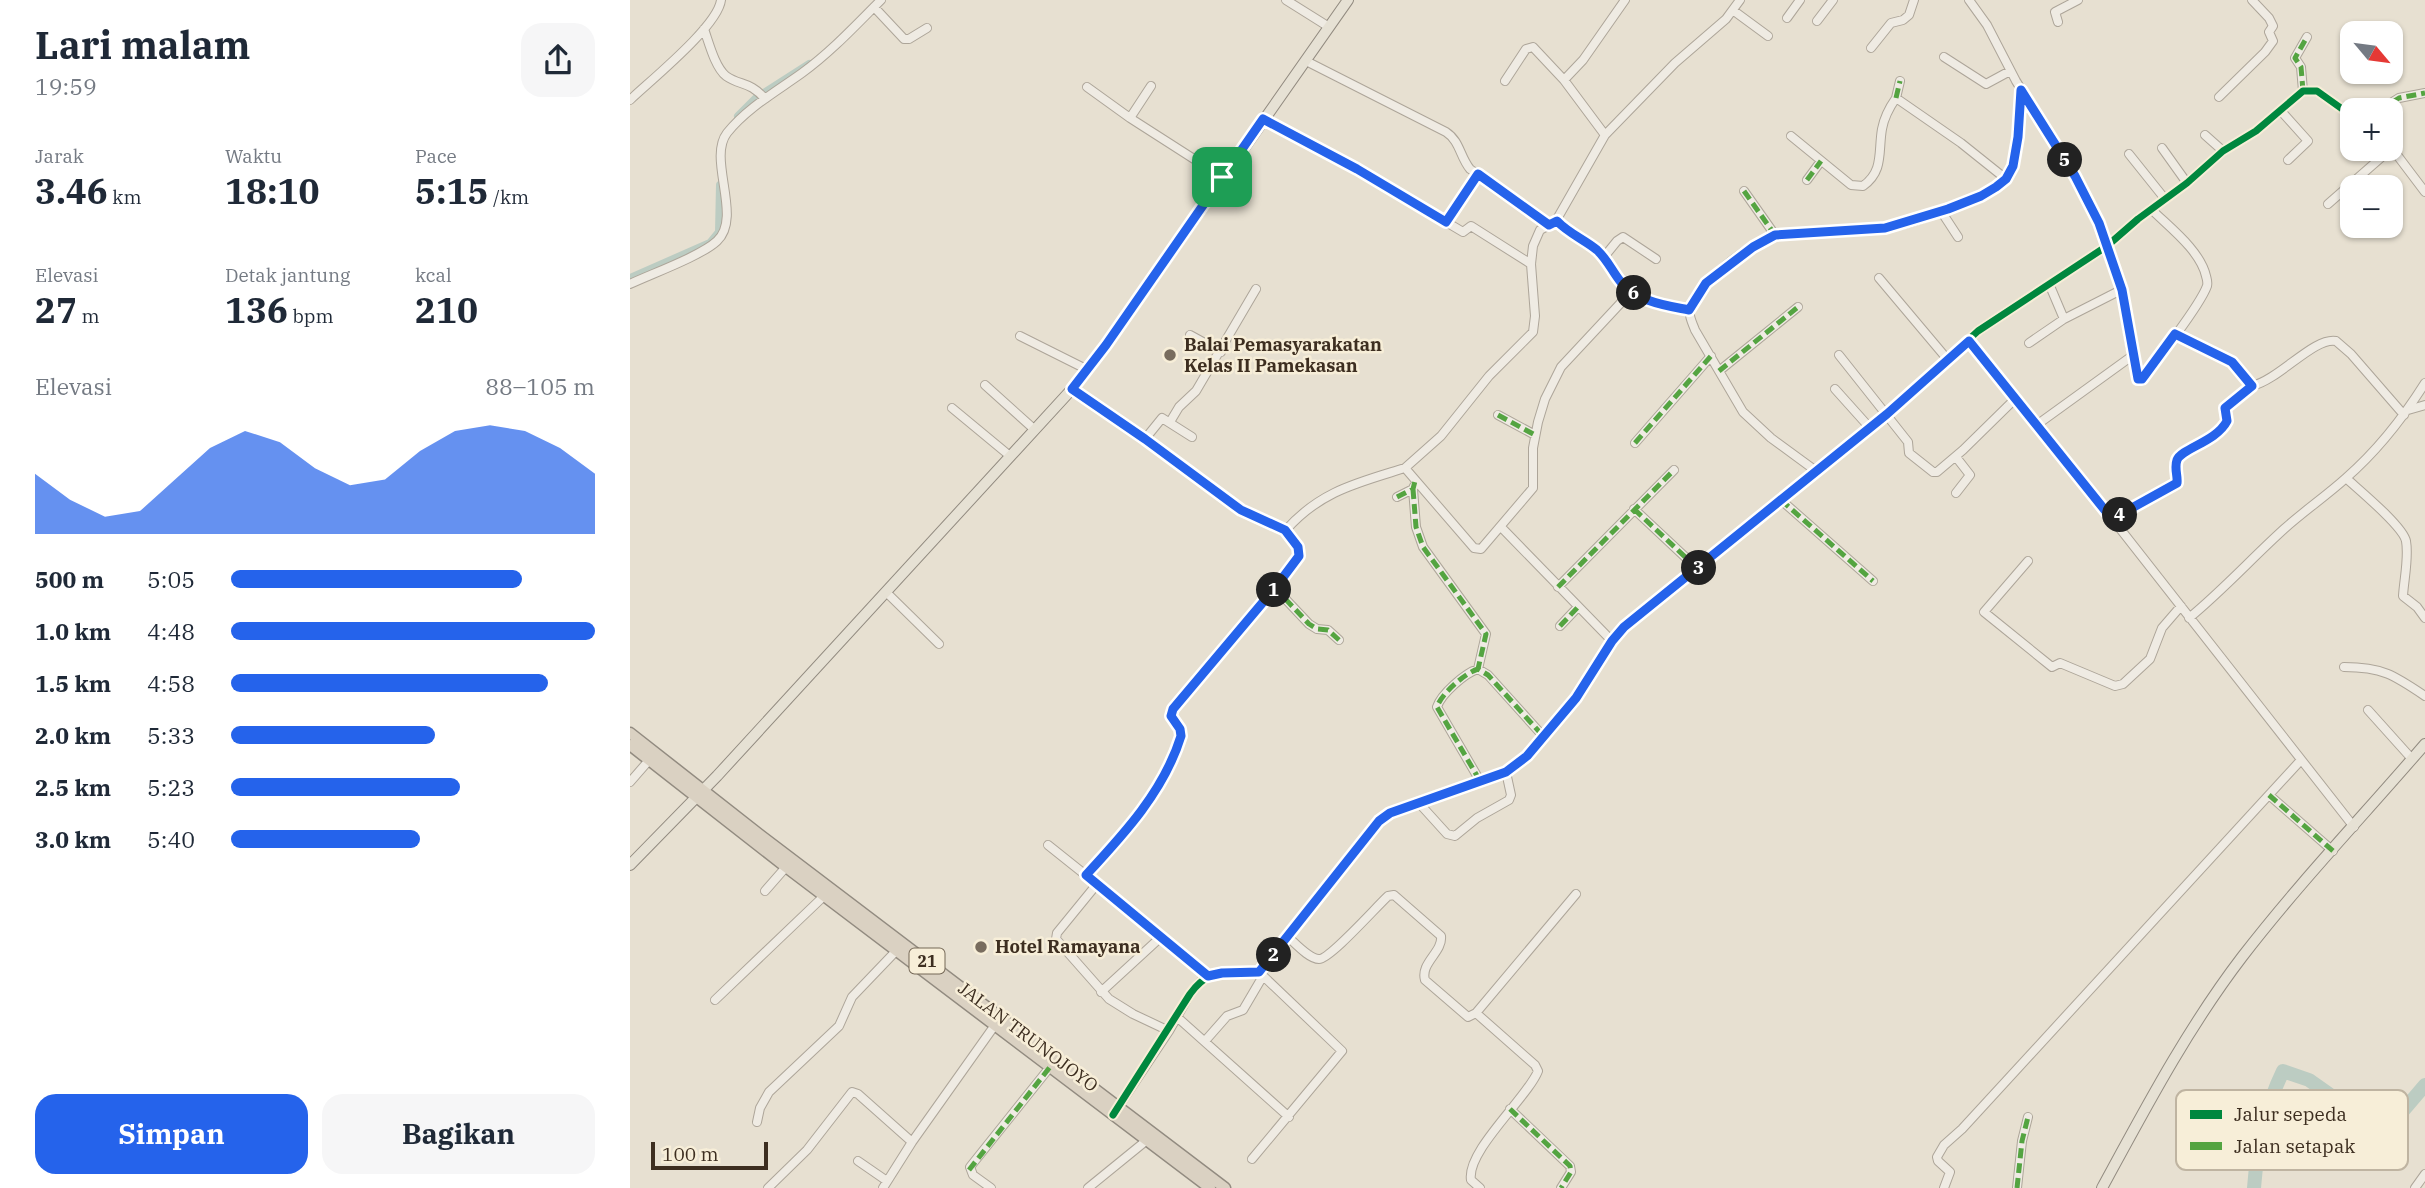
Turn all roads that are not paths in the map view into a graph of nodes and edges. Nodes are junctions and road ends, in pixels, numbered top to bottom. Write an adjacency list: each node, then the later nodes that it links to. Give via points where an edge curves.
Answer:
1 (721, 0): 20 (street)
2 (881, 0): 13 (street)
3 (1286, 0): 18 (street)
4 (1348, 0): 18 (main road)
5 (1625, 0): 27 (street)
6 (1740, 0): 14 (street)
7 (1800, 0): 15 (street)
8 (1833, 0): 16 (street)
9 (1914, 0): 23 (street, via 1909,15 1891,23)
10 (1969, 0): 26 (street)
11 (2078, 0): 17 (street, via 2055,12)
12 (2252, 0): 36 (street, via 2272,21 2269,32 2273,41)
13 (874, 7): 19 (street, via 904,39); 35 (street, via 803,72)
14 (1734, 11): 21 (street); 44 (street)
15 (1787, 18)
16 (1817, 21)
17 (2058, 22)
18 (1329, 27): 25 (main road)
19 (927, 28)
20 (704, 30): 35 (street, via 723,73); 39 (street)
21 (1768, 36)
22 (2307, 37): 33 (street, via 2295,58 2301,66)
23 (1871, 48)
24 (1944, 57): 26 (street, via 1987,85)
25 (1306, 61): 43 (main road); 54 (street, via 1447,132 1467,165)
26 (2010, 71): 32 (street)
27 (1564, 80): 28 (street, via 1531,47); 44 (street)
28 (1505, 81)
29 (1899, 81): 37 (street)
30 (1151, 86): 42 (street)
31 (1087, 87): 42 (street)
32 (2021, 90): 56 (street, via 2017,147); 69 (street, via 2075,176)
33 (2303, 91): 40 (street, via 2317,92); 41 (street)
34 (2425, 93): 38 (street)
35 (761, 95): 74 (street, via 723,140 726,218 722,235 705,249)
36 (2219, 97)
37 (1896, 98): 51 (street, via 1881,131 1880,163 1868,182 1853,186); 56 (street)
38 (2399, 98)
39 (630, 100)
40 (2340, 108)
41 (2281, 111): 48 (street); 50 (street, via 2308,141)
42 (1130, 118): 55 (street)
43 (1263, 119): 55 (main road); 65 (street)
44 (1605, 135): 66 (street)
45 (2205, 135): 48 (street)
46 (1791, 136): 51 (street)
47 (2162, 148): 58 (street)
48 (2223, 151): 58 (street)
49 (2129, 154): 61 (street)
50 (2288, 160)
51 (1821, 161): 57 (street)
52 (2376, 161): 62 (street)
53 (2402, 161): 59 (street)
54 (1478, 174): 65 (street); 66 (street)
55 (1222, 177): 92 (main road)
56 (2006, 179): 64 (street, via 1981,196)
57 (1807, 180)
58 (2188, 183): 61 (street)
59 (2424, 189)
60 (1744, 191): 67 (street)
61 (2165, 199): 63 (street)
62 (2328, 204)
63 (2151, 209): 69 (street); 82 (street, via 2194,253 2207,280)
64 (1941, 211): 67 (street, via 1885,228); 68 (street)
65 (1446, 222): 72 (street, via 1464,232 1473,227)
66 (1553, 223): 70 (street); 72 (street, via 1534,239)
67 (1775, 235): 80 (street, via 1706,283)
68 (1958, 237)
69 (2108, 246): 75 (street); 77 (street)
70 (1604, 257): 71 (street, via 1623,237); 78 (street)
71 (1656, 259)
72 (1531, 264): 115 (street, via 1535,325 1529,338 1489,376 1441,436)
73 (1879, 278): 91 (street)
74 (630, 284)
75 (2050, 286): 81 (street); 85 (street, via 1989,323)
76 (1256, 289): 87 (street)
77 (2122, 290): 81 (street); 90 (street)
78 (1631, 292): 80 (street, via 1652,303); 109 (street, via 1561,367 1545,399)
79 (1798, 307): 93 (street)
80 (1689, 310): 89 (street)
81 (2064, 319): 86 (street)
82 (2175, 334): 90 (street, via 2141,380); 96 (street, via 2232,362)
83 (1190, 335): 87 (street)
84 (1020, 336): 92 (street)
85 (1969, 341): 91 (street); 99 (street)
86 (2029, 343)
87 (1221, 352): 105 (street)
88 (1839, 355): 103 (street)
89 (1711, 356): 93 (street); 112 (street)
90 (2132, 356): 106 (street)
91 (1948, 360): 103 (street)
92 (1086, 369): 97 (main road)
93 (1718, 371): 117 (street, via 1743,412)
94 (2425, 383): 102 (street)
95 (985, 385): 108 (street)
96 (2252, 386): 102 (street, via 2275,377 2323,342 2336,341); 124 (street, via 2225,408 2223,428 2180,456 2177,483)
97 (1072, 389): 108 (main road); 111 (street)
98 (1835, 389): 107 (street)
99 (2016, 398): 106 (street); 114 (street)
100 (2425, 405): 102 (street)
101 (952, 408): 113 (street)
102 (2406, 413): 118 (street)
103 (1887, 414): 107 (street); 114 (street, via 1908,442 1909,453 1933,472)
104 (1498, 415): 109 (street)
105 (1170, 422): 110 (street); 111 (street, via 1160,419)
106 (2038, 425): 124 (street)
107 (1870, 428): 117 (street)
108 (1035, 430): 113 (main road)
109 (1535, 435): 125 (street, via 1532,488)
110 (1192, 438)
111 (1145, 439): 126 (street, via 1241,510)
112 (1634, 443)
113 (1010, 456): 132 (main road)
114 (1956, 457): 120 (street, via 1970,475)
115 (1405, 468): 119 (street); 126 (street, via 1328,494)
116 (1674, 470): 123 (street)
117 (1816, 471): 122 (street)
118 (2346, 478): 135 (street); 136 (street, via 2404,536 2403,596)
119 (1414, 485): 121 (street); 125 (street, via 1476,549); 142 (street, via 1416,527 1423,547 1486,634)
120 (1956, 493)
121 (1397, 496)
122 (1780, 500): 128 (street); 129 (street)
123 (1634, 509): 128 (street); 130 (street)
124 (2112, 519): 133 (street)
125 (1501, 527): 130 (street)
126 (1285, 530): 131 (street, via 1300,553)
127 (2028, 561): 133 (street, via 1984,612 2050,666 2060,663 2115,686 2150,659 2162,628)
128 (1698, 569): 139 (street)
129 (1873, 581)
130 (1558, 587): 134 (street)
131 (1275, 588): 138 (street, via 1309,624); 163 (street, via 1173,709 1171,716 1181,736 1161,783)
132 (886, 592): 140 (street); 155 (main road)
133 (2181, 606): 135 (street)
134 (1578, 607): 137 (street); 139 (street)
135 (2189, 618): 151 (street)
136 (2425, 618)
137 (1560, 626)
138 (1339, 640)
139 (1612, 641): 146 (street, via 1576,698)
140 (939, 644)
141 (2344, 667): 143 (street, via 2381,670)
142 (1478, 669): 146 (street); 153 (street, via 1440,699 1437,707)
143 (2425, 696)
144 (2368, 710): 150 (street)
145 (630, 733): 149 (highway, JALAN TRUNOJOYO / 21)
146 (1544, 736): 152 (street)
147 (2425, 744): 150 (main road)
148 (630, 746): 149 (highway, JALAN TRUNOJOYO / 21)
149 (653, 757): 154 (street); 155 (highway, JALAN TRUNOJOYO / 21)
150 (2412, 759): 158 (main road)
151 (2301, 760): 156 (street); 158 (street)
152 (1506, 772): 153 (street); 157 (street, via 1509,800 1455,836 1447,834)
153 (1480, 781): 157 (street)
154 (630, 782)
155 (699, 795): 161 (main road); 162 (highway, JALAN TRUNOJOYO / 21); 182 (highway, JALAN TRUNOJOYO / 21)
156 (2269, 795): 160 (street); 199 (street, via 1944,1145 1937,1157 1950,1172)
157 (1418, 802): 169 (street, via 1379,821)
158 (2354, 827): 160 (main road)
159 (1048, 845): 163 (street)
160 (2333, 851): 201 (main road, via 2242,957 2205,1009 2160,1079)
161 (632, 859)
162 (786, 867): 165 (street); 167 (highway, JALAN TRUNOJOYO / 21)
163 (1086, 875): 164 (street)
164 (1097, 884): 168 (street); 173 (street, via 1056,937)
165 (765, 891)
166 (1576, 894): 175 (street)
167 (824, 895): 170 (highway, JALAN TRUNOJOYO / 21); 174 (street)
168 (1162, 936): 172 (street); 173 (street)
169 (1288, 937): 171 (street); 175 (street, via 1312,957 1324,958 1394,895 1441,936 1442,942 1424,970 1425,980 1468,1017)
170 (897, 950): 177 (highway, JALAN TRUNOJOYO / 21); 185 (street, via 852,997 839,1026 769,1092)
171 (1261, 974): 172 (street); 179 (street, via 1243,1010 1227,1016); 183 (street, via 1342,1051)
172 (1208, 976): 176 (street, via 1196,986)
173 (1101, 992): 178 (street, via 1118,1006)
174 (715, 999)
175 (1476, 1013): 181 (street, via 1537,1068 1536,1076)
176 (1177, 1017): 178 (street); 179 (street)
177 (995, 1025): 180 (highway, JALAN TRUNOJOYO / 21); 187 (street)
178 (1169, 1031): 182 (street)
179 (1205, 1041): 183 (street)
180 (1050, 1067): 182 (highway, JALAN TRUNOJOYO / 21); 193 (street, via 970,1167 971,1173)
181 (1510, 1109): 197 (street, via 1471,1169 1471,1180); 198 (street, via 1570,1166)
182 (1116, 1111): 186 (highway, JALAN TRUNOJOYO / 21); 196 (highway, JALAN TRUNOJOYO / 21)
183 (1289, 1117): 188 (street)
184 (2028, 1117): 200 (street)
185 (757, 1122)
186 (1147, 1140): 194 (street); 195 (highway, JALAN TRUNOJOYO / 21)
187 (912, 1142): 191 (street); 192 (street, via 852,1092 807,1150)
188 (1252, 1158)
189 (858, 1161): 191 (street)
190 (2425, 1174): 202 (street)
191 (885, 1185)
192 (770, 1187)
193 (991, 1188)
194 (1088, 1188)
195 (1210, 1188)
196 (1225, 1188)
197 (1480, 1188)
198 (1561, 1188)
199 (1944, 1188)
200 (2017, 1188)
201 (2103, 1188)
202 (2415, 1188)

